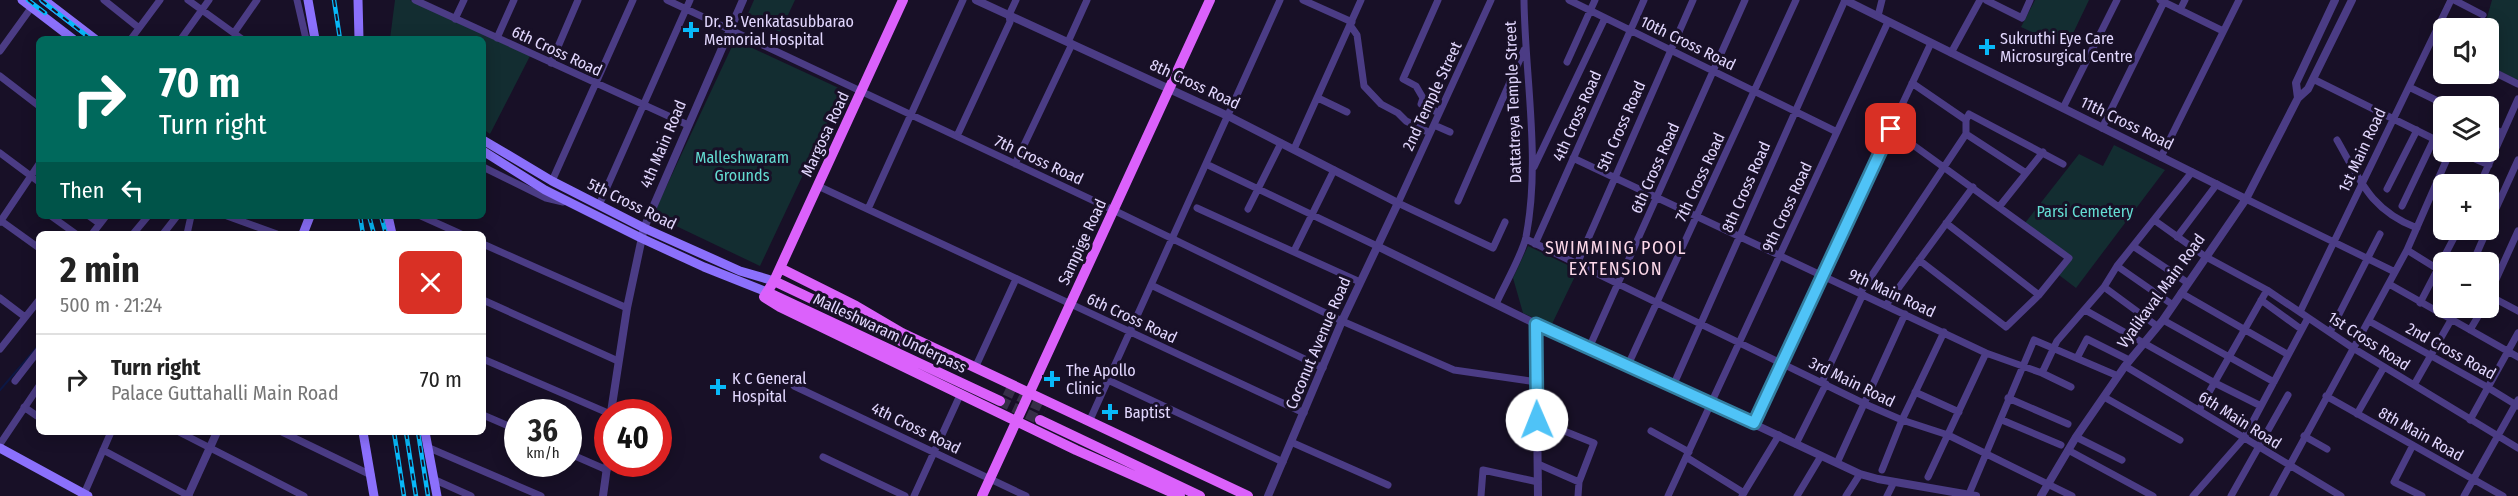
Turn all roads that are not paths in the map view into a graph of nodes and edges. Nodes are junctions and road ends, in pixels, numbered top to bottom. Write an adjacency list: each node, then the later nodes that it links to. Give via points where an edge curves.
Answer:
1 (22, 0): 49 (main road)
2 (45, 0): 67 (main road)
3 (105, 0): 61 (street)
4 (160, 0): 61 (street)
5 (188, 0): 51 (street)
6 (209, 0): 51 (street)
7 (257, 0): 65 (street)
8 (297, 0): 71 (street)
9 (308, 0): 72 (main road)
10 (358, 0): 73 (main road)
11 (415, 0): 58 (street, 6th Cross Road)
12 (464, 0): 58 (street)
13 (514, 0): 74 (street)
14 (578, 0): 83 (street)
15 (633, 0): 89 (street)
16 (667, 0): 50 (street, 7th Cross Road)
17 (690, 0): 50 (street)
18 (743, 0): 62 (street, 4th Main Road)
19 (903, 0): 93 (main road, Margosa Road)
20 (963, 0): 105 (street)
21 (976, 0): 54 (street, 8th Cross Road)
22 (1016, 0): 54 (street)
23 (1087, 0): 76 (street)
24 (1210, 0): 92 (main road, Sampige Road)
25 (1280, 0): 106 (street)
26 (1303, 0): 60 (street)
27 (1361, 0): 60 (street)
28 (1438, 0): 104 (street, via 1403,79 1416,87 1421,104)
29 (1491, 0): 104 (street, 2nd Temple Street)
30 (1524, 0): 78 (street, Dattatreya Temple Street)
31 (1569, 0): 52 (street, 10th Cross Road)
32 (1595, 0): 52 (street)
33 (1644, 0): 63 (street, 4th Cross Road)
34 (1693, 0): 79 (street, 5th Cross Road)
35 (1745, 0): 84 (street, 6th Cross Road)
36 (1797, 0): 94 (street, 7th Cross Road)
37 (1845, 0): 56 (street, 11th Cross Road); 102 (street, 8th Cross Road)
38 (1882, 0): 56 (street)
39 (1980, 0): 81 (street)
40 (1986, 0): 41 (street, via 2022,18)
41 (2030, 0)
42 (2116, 0): 101 (street)
43 (2185, 0): 53 (street)
44 (2239, 0): 64 (street)
45 (2335, 0): 96 (street, Vyalikaval Main Road, via 2296,83)
46 (2352, 0): 87 (street, Vyalikaval Main Road)
47 (2453, 0): 55 (street); 75 (street, 1st Main Road)
48 (2162, 1): 53 (street); 111 (street)
49 (32, 8): 66 (main road); 80 (street)
50 (686, 9): 62 (street, 7th Cross Road); 100 (street)
51 (202, 10): 65 (street); 69 (street)
52 (1590, 10): 57 (street, 10th Cross Road); 82 (street)
53 (2180, 10): 64 (street)
54 (1010, 15): 76 (street, 8th Cross Road); 120 (street)
55 (2483, 15)
56 (1878, 16): 59 (street, 11th Cross Road)
57 (1605, 18): 63 (street, 10th Cross Road); 142 (street)
58 (455, 19): 74 (street, 6th Cross Road)
59 (1888, 22): 77 (street, 11th Cross Road); 115 (street, 9th Cross Road)
60 (1351, 23): 95 (street); 117 (street, via 1357,34 1365,86 1381,104)
61 (139, 28): 68 (street)
62 (730, 30): 93 (street, 7th Cross Road); 109 (street, 4th Main Road)
63 (1631, 30): 79 (street, 10th Cross Road); 131 (street, 4th Cross Road)
64 (2223, 32): 130 (street)
65 (234, 33): 70 (street)
66 (69, 36)
67 (91, 36)
68 (133, 36)
69 (183, 36)
70 (238, 36)
71 (305, 36)
72 (314, 36)
73 (359, 36)
74 (497, 38): 83 (street, 6th Cross Road)
75 (2432, 40): 91 (street, 1st Main Road)
76 (1070, 43): 92 (street, 8th Cross Road); 135 (street)
77 (1931, 43): 81 (street, 11th Cross Road); 88 (street)
78 (1525, 47): 142 (street, Dattatreya Temple Street); 159 (street)
79 (1671, 50): 84 (street, 10th Cross Road); 148 (street, 5th Cross Road)
80 (0, 51)
81 (1951, 53): 101 (street, 11th Cross Road)
82 (1567, 62)
83 (551, 63): 89 (street, 6th Cross Road)
84 (1713, 70): 94 (street, 10th Cross Road); 157 (street, 6th Cross Road)
85 (2499, 74): 90 (street)
86 (0, 76): 99 (street)
87 (2313, 79): 96 (street, Vyalikaval Main Road); 107 (street)
88 (1912, 83): 108 (street); 112 (street)
89 (597, 84): 100 (street, 6th Cross Road); 150 (street)
90 (2518, 84)
91 (2409, 87): 97 (street); 107 (street, 1st Main Road)
92 (1169, 89): 106 (street, 8th Cross Road); 169 (main road, Sampige Road)
93 (861, 91): 105 (street, 7th Cross Road); 153 (main road, Margosa Road)
94 (1755, 91): 102 (street, 10th Cross Road); 171 (street, 7th Cross Road)
95 (1318, 98): 103 (street); 126 (street)
96 (2298, 98): 158 (street, Vyalikaval Main Road)
97 (2433, 99)
98 (2518, 99): 118 (street)
99 (36, 104)
100 (644, 105): 109 (street, 6th Cross Road); 163 (street)
101 (2063, 108): 111 (street, 11th Cross Road)
102 (1796, 111): 115 (street, 10th Cross Road); 194 (street, 8th Cross Road)
103 (1347, 112)
104 (1439, 113): 110 (street, 2nd Temple Street)
105 (911, 115): 120 (street, 7th Cross Road); 167 (street)
106 (1228, 116): 125 (street, 8th Cross Road); 136 (street)
107 (2394, 118): 113 (street); 152 (street, 1st Main Road)
108 (1966, 120): 119 (street); 127 (street, via 1969,114)
109 (687, 125): 184 (street, 4th Main Road)
110 (1434, 125): 114 (street); 117 (street, 2nd Temple Street)
111 (2102, 128): 130 (street, 11th Cross Road)
112 (1891, 129): 139 (street); 217 (street)
113 (2417, 130): 121 (street); 156 (street)
114 (1450, 132)
115 (1837, 132): 207 (street, 9th Cross Road)
116 (2499, 132): 118 (street)
117 (1430, 133): 160 (street, 2nd Temple Street)
118 (2502, 133): 138 (street)
119 (1966, 134): 139 (street); 145 (street)
120 (957, 136): 135 (street, 7th Cross Road)
121 (2433, 138)
122 (2337, 140): 152 (street)
123 (2433, 141): 164 (street)
124 (486, 142): 150 (main road, 5th Cross Road)
125 (1281, 143): 126 (street, 8th Cross Road); 155 (street)
126 (1294, 149): 143 (street, 8th Cross Road)
127 (2043, 152): 137 (street); 145 (street)
128 (0, 153): 147 (street)
129 (486, 154): 162 (main road, 5th Cross Road)
130 (2161, 157): 144 (street, 11th Cross Road)
131 (1573, 158): 148 (street, 9th Main Road); 200 (street, 4th Cross Road)
132 (2518, 160): 161 (street)
133 (2446, 162): 185 (street)
134 (2482, 162): 138 (street)
135 (1015, 164): 169 (street, 7th Cross Road)
136 (1206, 164): 155 (street); 197 (street)
137 (2063, 164)
138 (2489, 165): 146 (street)
139 (1943, 166): 154 (street); 230 (street)
140 (36, 168): 147 (street)
141 (486, 168): 162 (street, via 546,198)
142 (1533, 168): 198 (street, Dattatreya Temple Street)
143 (1334, 170): 160 (street, 8th Cross Road); 170 (street)
144 (2192, 172): 151 (street, 11th Cross Road); 179 (street)
145 (2026, 173): 165 (street)
146 (2485, 174)
147 (31, 176): 149 (street); 180 (street)
148 (1615, 178): 157 (street, 9th Main Road); 211 (street, 5th Cross Road)
149 (36, 180)
150 (552, 182): 163 (main road, 5th Cross Road)
151 (2217, 184): 158 (street, 11th Cross Road); 195 (street)
152 (2363, 184): 185 (street, via 2384,212); 199 (street, 1st Main Road)
153 (818, 186): 167 (street, 6th Cross Road); 214 (main road, Margosa Road)
154 (1973, 187): 165 (street); 182 (street)
155 (1258, 189): 168 (street); 170 (street)
156 (2387, 189)
157 (1656, 197): 171 (street, 9th Main Road); 222 (street, 6th Cross Road)
158 (2246, 199): 199 (street, 11th Cross Road); 208 (street, Vyalikaval Main Road)
159 (1458, 201)
160 (1398, 203): 181 (street, via 1493,248); 203 (street, Coconut Avenue Road)
161 (2499, 203)
162 (574, 204): 196 (main road, 5th Cross Road)
163 (599, 205): 184 (main road, 5th Cross Road)
164 (2402, 206)
165 (1999, 207): 231 (street, via 2068,258)
166 (1197, 208): 206 (street)
167 (868, 209): 218 (street, 6th Cross Road)
168 (1248, 209)
169 (1113, 210): 197 (street, 7th Cross Road); 239 (main road, Sampige Road)
170 (1312, 215): 203 (street); 206 (street)
171 (1697, 216): 194 (street, 9th Main Road); 236 (street, 7th Cross Road)
172 (55, 219): 186 (street)
173 (93, 219): 183 (street)
174 (104, 219): 183 (street)
175 (145, 219): 188 (street)
176 (175, 219): 189 (street)
177 (235, 219): 190 (street)
178 (428, 219): 191 (street)
179 (2154, 220): 195 (street, 1st Cross Road); 204 (street)
180 (0, 221): 202 (street)
181 (1506, 222)
182 (1946, 223): 210 (street); 231 (street)
183 (100, 224): 187 (street)
184 (644, 228): 196 (street, 4th Main Road); 219 (main road, 5th Cross Road, via 740,271)
185 (2417, 228): 205 (street)
186 (72, 231)
187 (94, 231)
188 (135, 231)
189 (165, 231)
190 (269, 231)
191 (454, 231)
192 (2518, 231): 216 (street)
193 (2380, 234): 209 (street)
194 (1740, 236): 207 (street, 9th Main Road); 256 (street, 8th Cross Road)
195 (2177, 237): 208 (street, 1st Cross Road)
196 (641, 238): 229 (main road, 5th Cross Road); 243 (street, 4th Main Road)
197 (1172, 238): 225 (street); 252 (street, 7th Cross Road)
198 (1526, 239): 200 (street, 3rd Main Road); 240 (street, Dattatreya Temple Street)
199 (2335, 243): 209 (street, 11th Cross Road); 246 (street, 1st Main Road)
200 (1535, 244): 211 (street, 3rd Main Road)
201 (486, 245): 243 (street)
202 (36, 246)
203 (1377, 246): 220 (street, Coconut Avenue Road); 240 (street)
204 (2133, 246): 212 (street); 221 (street)
205 (2407, 250): 213 (street); 215 (street)
206 (1294, 251): 220 (street)
207 (1780, 255): 217 (street, 9th Main Road); 264 (street, 9th Cross Road)
208 (2206, 257): 221 (street, Vyalikaval Main Road); 227 (street, 1st Cross Road)
209 (2367, 259): 215 (street, 11th Cross Road); 262 (street)
210 (1919, 260): 231 (street, via 2006,327); 241 (street)
211 (1577, 264): 222 (street, 3rd Main Road)
212 (2117, 266): 226 (street); 242 (street)
213 (2433, 267)
214 (780, 268): 219 (main road, Margosa Road); 285 (main road)
215 (2395, 272): 223 (street)
216 (2499, 274)
217 (1822, 275): 230 (street, 9th Main Road); 280 (street)
218 (1016, 279): 239 (street, 6th Cross Road); 285 (street)
219 (774, 281): 229 (main road, Margosa Road); 301 (main road, Malleshwaram Underpass)
220 (1360, 282): 252 (street, Coconut Avenue Road)
221 (2188, 283): 228 (street, Vyalikaval Main Road)
222 (1618, 284): 236 (street, 3rd Main Road); 266 (street, 6th Cross Road)
223 (2389, 284): 237 (street); 253 (street)
224 (2433, 284): 237 (street)
225 (1151, 285): 260 (street); 286 (street)
226 (2104, 287): 244 (street); 254 (street)
227 (2267, 290): 233 (street); 246 (street, 1st Cross Road)
228 (2181, 293): 242 (street, Vyalikaval Main Road); 257 (street)
229 (766, 294): 303 (main road, via 780,307); 310 (main road, Malleshwaram Underpass)
230 (1862, 294): 241 (street, 9th Main Road); 293 (street)
231 (2039, 295)
232 (0, 298): 248 (street)
233 (2261, 300): 257 (street); 258 (street)
234 (486, 301): 279 (street)
235 (2499, 301): 245 (street)
236 (1657, 303): 256 (street, 3rd Main Road); 282 (street, 7th Cross Road)
237 (2420, 303): 251 (street)
238 (36, 304): 248 (street)
239 (1070, 304): 260 (street, 6th Cross Road); 304 (main road, Sampige Road)
240 (1496, 304): 255 (street)
241 (1886, 305): 247 (street, 9th Main Road)
242 (2173, 305): 254 (street, Vyalikaval Main Road)
243 (627, 308): 279 (street, 4th Main Road)
244 (2085, 309): 265 (street); 267 (street)
245 (2518, 311)
246 (2300, 312): 249 (street, 1st Cross Road)
247 (1905, 314): 261 (street, 9th Main Road); 312 (street)
248 (25, 317): 269 (street)
249 (2308, 318): 258 (street); 262 (street, 1st Cross Road)
250 (2477, 318): 259 (street)
251 (2448, 319): 259 (street); 274 (street)
252 (1342, 321): 286 (street, Coconut Avenue Road); 292 (street, 7th Cross Road, via 1454,370)
253 (2369, 321): 268 (street); 274 (street, 2nd Cross Road)
254 (2160, 323): 265 (street, Vyalikaval Main Road); 275 (street)
255 (1536, 324): 266 (street); 292 (street)
256 (1701, 324): 264 (street, 3rd Main Road); 297 (street, 8th Cross Road)
257 (2245, 328): 273 (street); 275 (street)
258 (2301, 329): 273 (street)
259 (2470, 330): 271 (street)
260 (1129, 332): 289 (street); 320 (street, 6th Cross Road)
261 (1944, 332): 270 (street, 9th Main Road); 302 (street)
262 (2330, 332): 268 (street, 1st Cross Road)
263 (2518, 333): 271 (street)
264 (1739, 343): 280 (street, 3rd Main Road); 311 (street, 9th Cross Road)
265 (2144, 343): 281 (street, Vyalikaval Main Road); 294 (street)
266 (1589, 348): 282 (street)
267 (2054, 348): 277 (street); 283 (street, via 2034,340); 287 (street)
268 (2353, 348): 284 (street, 1st Cross Road); 306 (street)
269 (0, 349)
270 (1986, 352): 283 (street, 9th Main Road); 319 (street)
271 (2508, 352): 276 (street); 299 (street)
272 (36, 354): 290 (street)
273 (2287, 354): 291 (street)
274 (2432, 356): 295 (street); 299 (street, 2nd Cross Road)
275 (2229, 357): 291 (street); 294 (street)
276 (2518, 357)
277 (2077, 358): 281 (street, 6th Main Road, via 2087,339); 288 (street)
278 (486, 359): 314 (street)
279 (618, 361): 309 (street, 4th Main Road)
280 (1782, 363): 293 (street, 3rd Main Road); 331 (street)
281 (2127, 363): 288 (street, Vyalikaval Main Road); 318 (street, 6th Main Road)
282 (1628, 365): 297 (street)
283 (2023, 365): 287 (street, 9th Main Road); 308 (street)
284 (2384, 367): 295 (street, 1st Cross Road); 321 (street)
285 (975, 368): 304 (main road)
286 (1323, 368): 320 (street, Coconut Avenue Road)
287 (2042, 373): 298 (street, 9th Main Road)
288 (2118, 376): 307 (street, Vyalikaval Main Road)
289 (1108, 380): 330 (street); 366 (street)
290 (15, 381)
291 (2274, 381): 315 (street)
292 (1537, 382): 325 (street)
293 (1824, 383): 312 (street, 3rd Main Road); 350 (street)
294 (2215, 383): 315 (street); 318 (street)
295 (2414, 385): 328 (street, 1st Cross Road)
296 (794, 386): 360 (street, 4th Cross Road)
297 (1673, 386): 311 (street)
298 (2071, 387)
299 (2487, 387): 313 (street, 2nd Cross Road); 328 (street)
300 (36, 390): 316 (street)
301 (1005, 390)
302 (1915, 392): 319 (street); 326 (street)
303 (961, 393): 329 (main road); 360 (street)
304 (1029, 393): 329 (main road, Sampige Road); 330 (main road)
305 (2288, 395): 355 (street)
306 (2326, 396): 321 (street, 8th Main Road); 343 (street)
307 (2104, 397): 345 (street, Vyalikaval Main Road); 347 (street)
308 (2008, 398): 327 (street); 333 (street)
309 (611, 399)
310 (1000, 401)
311 (1711, 403): 331 (street); 361 (street)
312 (1865, 404): 326 (street, 3rd Main Road); 367 (street)
313 (2517, 404): 344 (street)
314 (594, 406)
315 (2261, 406): 346 (street)
316 (24, 407): 322 (street); 349 (street)
317 (1046, 410): 399 (main road)
318 (2199, 410): 346 (street, 6th Main Road)
319 (1959, 412): 342 (street)
320 (1304, 413): 348 (street, Coconut Avenue Road)
321 (2357, 414): 351 (street, 8th Main Road)
322 (36, 415)
323 (486, 416): 332 (street)
324 (1040, 420): 398 (main road)
325 (1537, 420): 368 (street); 379 (street, via 1594,444)
326 (1902, 420): 342 (street, 3rd Main Road); 370 (street)
327 (2002, 420): 354 (street); 362 (street)
328 (2470, 420): 344 (street, 1st Cross Road)
329 (1016, 421): 376 (main road, Sampige Road); 397 (main road)
330 (1089, 422): 400 (main road)
331 (1754, 423): 341 (street)
332 (504, 424)
333 (2068, 424)
334 (1652, 431): 361 (street)
335 (110, 435): 359 (street)
336 (184, 435): 357 (street)
337 (216, 435): 357 (street)
338 (288, 435): 372 (street)
339 (363, 435): 372 (main road)
340 (425, 435): 352 (main road)
341 (1779, 435): 350 (street); 383 (street)
342 (1948, 435): 362 (street, 3rd Main Road); 374 (street)
343 (2304, 436): 358 (street); 369 (street)
344 (2498, 436): 356 (street, 1st Cross Road); 377 (street)
345 (2076, 437): 354 (street, Vyalikaval Main Road); 365 (street)
346 (2244, 438): 355 (street, 6th Main Road); 412 (street)
347 (2180, 440)
348 (1291, 442): 366 (street, Coconut Avenue Road); 382 (street)
349 (0, 444)
350 (1796, 444): 363 (street)
351 (2413, 445): 377 (street, 8th Main Road); 416 (street, via 2394,482)
352 (427, 447): 375 (main road); 391 (street)
353 (0, 448): 384 (main road)
354 (2065, 448): 381 (street, Vyalikaval Main Road); 411 (street)
355 (2259, 448): 369 (street, 6th Main Road); 413 (street)
356 (2518, 448)
357 (210, 449): 386 (street); 387 (street)
358 (2327, 449)
359 (103, 450): 384 (street); 386 (street)
360 (934, 451): 376 (street, 4th Cross Road); 394 (street)
361 (1688, 454): 383 (street); 405 (street)
362 (1987, 455): 381 (street, 3rd Main Road); 385 (street)
363 (1821, 456): 367 (street); 406 (street)
364 (823, 457): 393 (street)
365 (2122, 460)
366 (1283, 462): 401 (street, Coconut Avenue Road)
367 (1837, 463): 371 (street)
368 (1538, 464): 378 (street); 379 (street)
369 (2289, 466): 414 (street); 415 (street, 6th Main Road)
370 (1882, 470)
371 (1860, 474): 380 (street); 407 (street)
372 (370, 475): 388 (main road)
373 (606, 477): 392 (street)
374 (1928, 477)
375 (433, 479): 389 (main road); 390 (street)
376 (990, 479): 395 (main road, Sampige Road); 396 (street, 4th Cross Road)
377 (2474, 479): 417 (street); 418 (street, 8th Main Road)
378 (1538, 482): 402 (street, via 1483,470); 403 (street)
379 (1579, 482): 404 (street)
380 (1894, 482): 385 (street); 408 (street)
381 (2049, 483): 409 (street, Vyalikaval Main Road); 410 (street, 3rd Main Road)
382 (1388, 485)
383 (1743, 494)
384 (86, 495)
385 (1972, 495)
386 (188, 496)
387 (304, 496)
388 (374, 496)
389 (437, 496)
390 (471, 496)
391 (541, 496)
392 (603, 496)
393 (905, 496)
394 (914, 496)
395 (982, 496)
396 (1026, 496)
397 (1180, 496)
398 (1200, 496)
399 (1229, 496)
400 (1248, 496)
401 (1268, 496)
402 (1481, 496)
403 (1538, 496)
404 (1578, 496)
405 (1668, 496)
406 (1797, 496)
407 (1846, 496)
408 (1887, 496)
409 (2041, 496)
410 (2072, 496)
411 (2153, 496)
412 (2193, 496)
413 (2231, 496)
414 (2273, 496)
415 (2341, 496)
416 (2422, 496)
417 (2464, 496)
418 (2503, 496)

